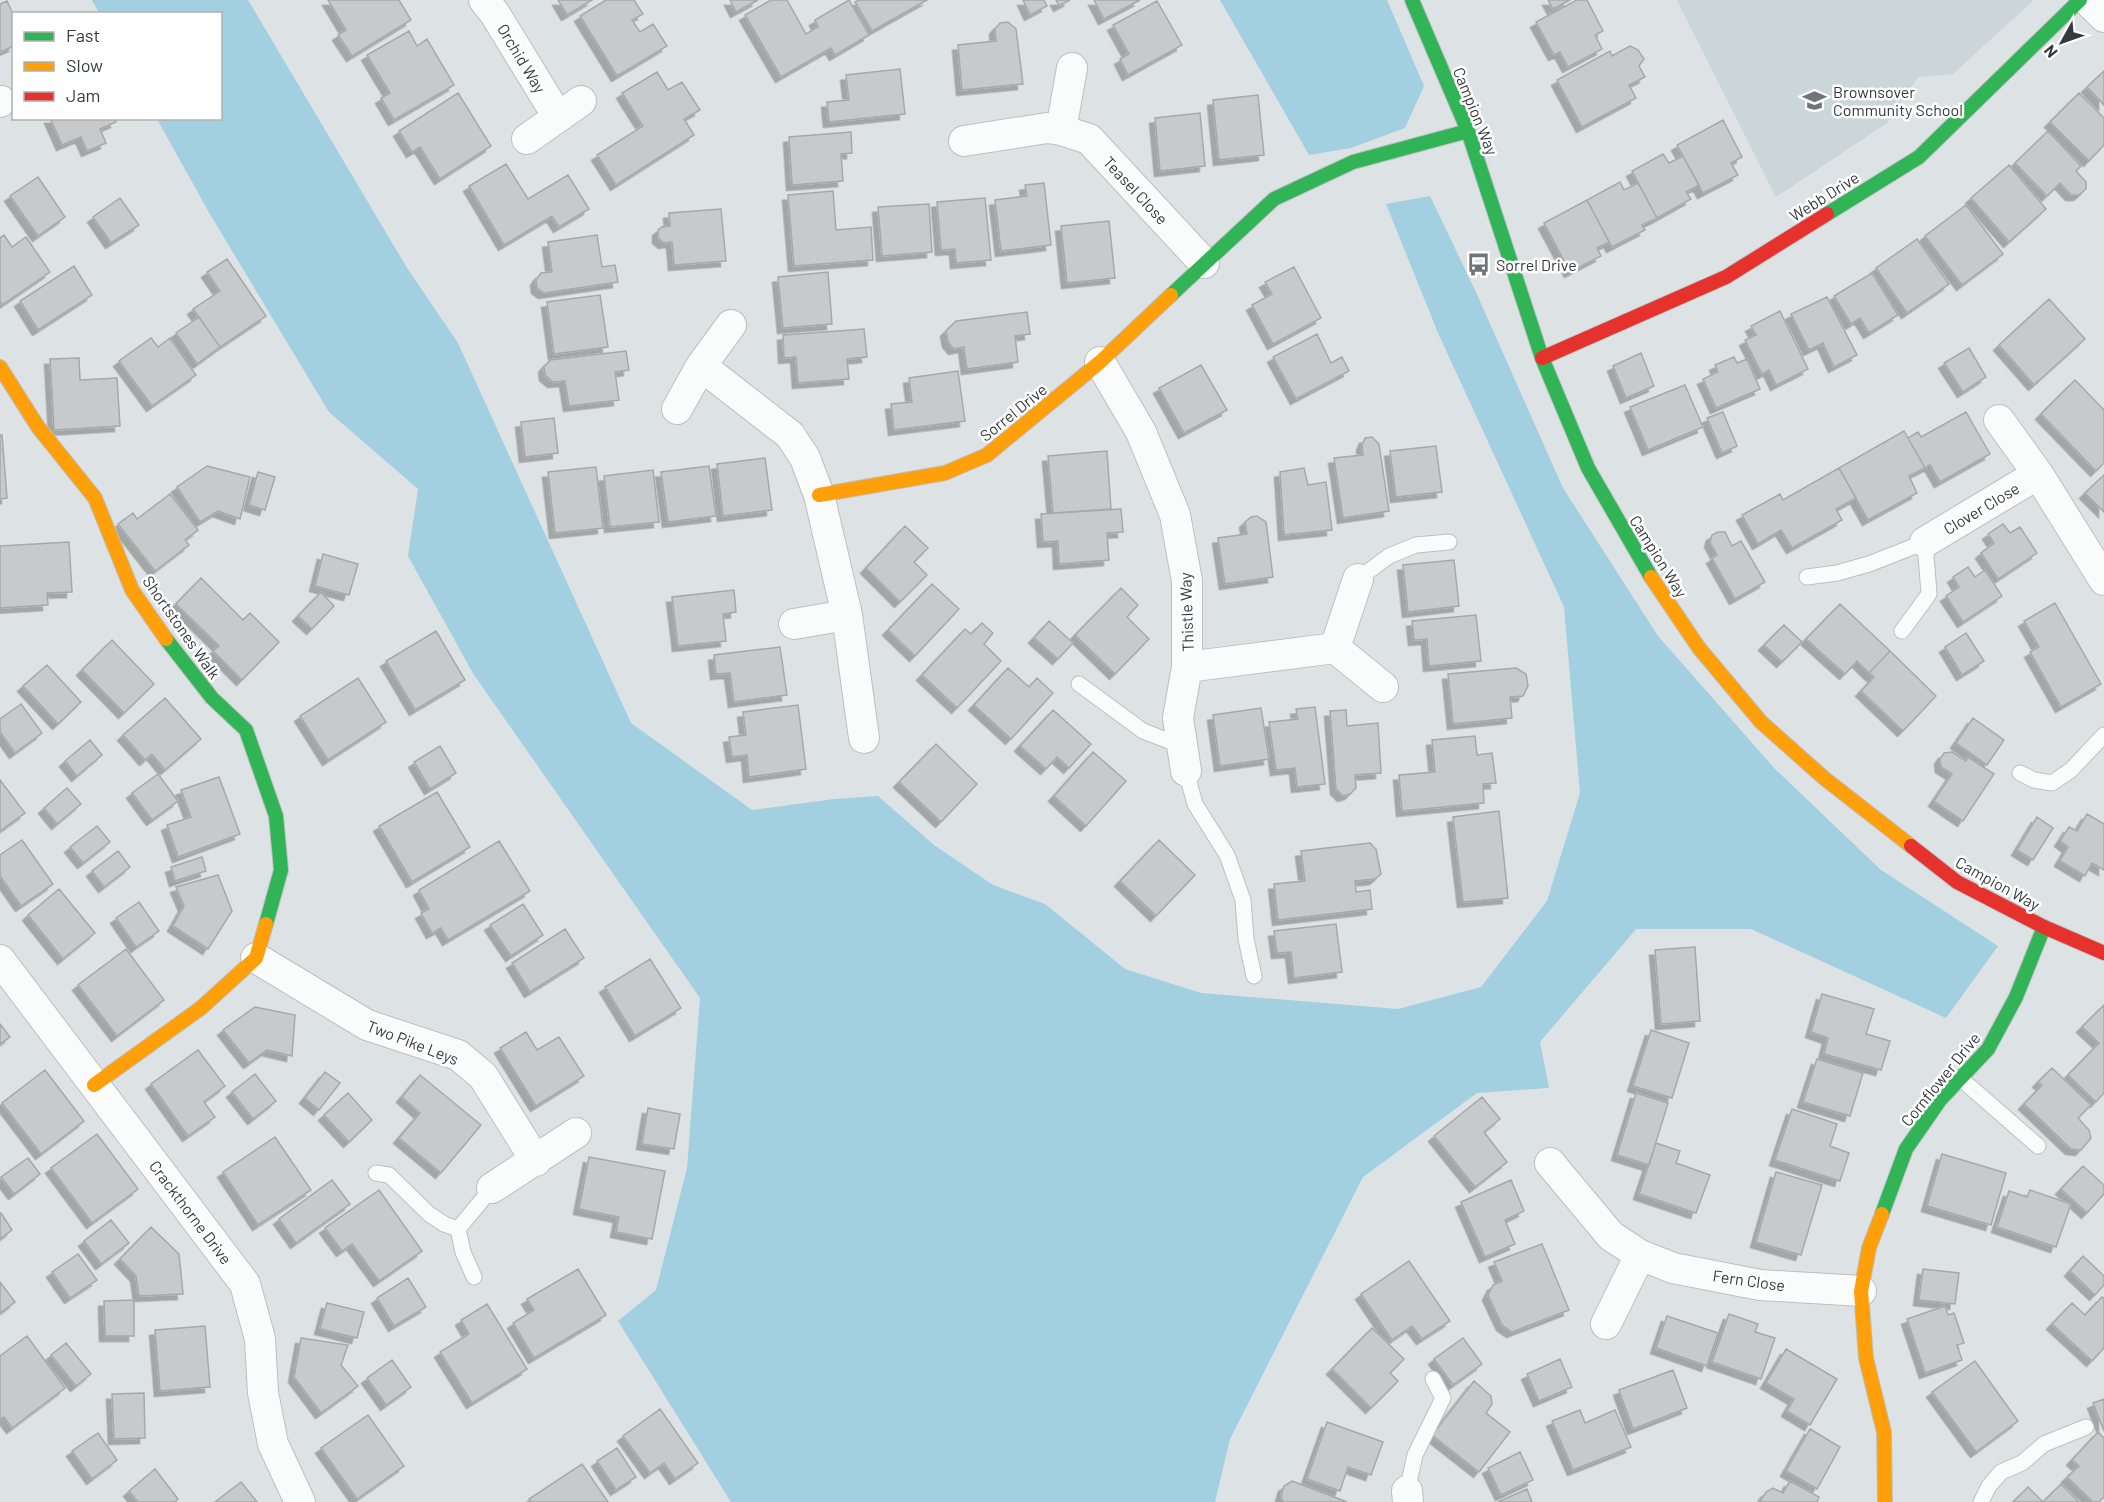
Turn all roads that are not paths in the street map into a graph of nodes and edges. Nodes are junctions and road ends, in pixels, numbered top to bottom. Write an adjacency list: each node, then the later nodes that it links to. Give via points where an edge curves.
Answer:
1 (484, 0): 9 (street, Orchid Way, via 569,109)
2 (1412, 0): 8 (street, Campion Way)
3 (2080, 0): 13 (street, Webb Drive, via 1919,157 1726,277)
4 (2087, 0): 5 (street)
5 (2104, 17)
6 (1072, 68): 7 (street)
7 (1061, 130): 10 (street, Teasel Close, via 1047,128); 11 (street, Teasel Close, via 1089,139)
8 (1468, 131): 11 (street, Sorrel Drive, via 1353,162 1274,199); 13 (street, Campion Way)
9 (527, 139)
10 (964, 141)
11 (1204, 263): 14 (street, Sorrel Drive)
12 (731, 325): 15 (street)
13 (1542, 358): 37 (street, Campion Way, via 1588,468 1648,573 1699,648 1761,722 1824,778 1957,882)
14 (1100, 362): 20 (street, Sorrel Drive, via 987,455 945,473); 30 (street, Thistle Way, via 1141,432 1175,515 1187,581)
15 (701, 366): 17 (street); 20 (street, via 790,435 805,458)
16 (0, 367): 39 (street, Shortstones Walk, via 38,427 95,498 132,591 180,659 212,698 246,730 276,816 281,870)
17 (677, 409)
18 (1999, 420): 19 (street, Clover Close)
19 (2038, 474): 22 (street, Clover Close); 25 (street, Clover Close)
20 (819, 495): 26 (street)
21 (1449, 542): 24 (lane, via 1416,545 1389,556)
22 (1924, 542): 23 (lane, via 1869,564); 28 (lane, via 1929,594)
23 (1807, 577)
24 (1358, 579): 29 (street)
25 (2104, 580)
26 (847, 615): 27 (street); 34 (street)
27 (795, 624)
28 (1902, 631)
29 (1335, 648): 30 (street); 32 (street)
30 (1187, 668): 35 (street, Thistle Way, via 1178,718)
31 (1079, 684): 35 (lane)
32 (1383, 687)
33 (2104, 735): 36 (lane, via 2071,770 2052,783)
34 (864, 738)
35 (1184, 759): 41 (lane, via 1196,804 1227,855 1243,900)
36 (2020, 773)
37 (2044, 927): 38 (street, Campion Way); 42 (street, Cornflower Drive, via 2016,997 1988,1049)
38 (2104, 953)
39 (256, 957): 43 (street, via 201,1008); 46 (street, Two Pike Leys, via 367,1025 458,1055 483,1076)
40 (0, 960): 43 (street, Crackthorne Drive)
41 (1254, 976)
42 (1960, 1078): 45 (lane); 53 (street, Cornflower Drive, via 1906,1149 1869,1248)
43 (94, 1085): 58 (street, Crackthorne Drive, via 245,1284 260,1339 263,1393 273,1444)
44 (576, 1133): 46 (street)
45 (2038, 1146)
46 (536, 1161): 49 (street)
47 (1550, 1163): 51 (street, Fern Close, via 1611,1236)
48 (376, 1173): 50 (lane, via 389,1175 429,1214)
49 (492, 1188): 50 (lane)
50 (458, 1229): 52 (lane)
51 (1640, 1255): 53 (street, Fern Close, via 1673,1268 1760,1285); 54 (street)
52 (474, 1277)
53 (1861, 1291): 59 (street, Cornflower Drive, via 1866,1358 1884,1432)
54 (1606, 1324)
55 (1433, 1379): 57 (lane, via 1443,1398 1415,1455)
56 (2086, 1427): 60 (lane, via 2044,1444 2022,1463 2001,1472)
57 (1408, 1496)
58 (300, 1502)
59 (1885, 1502)
60 (1981, 1502)

